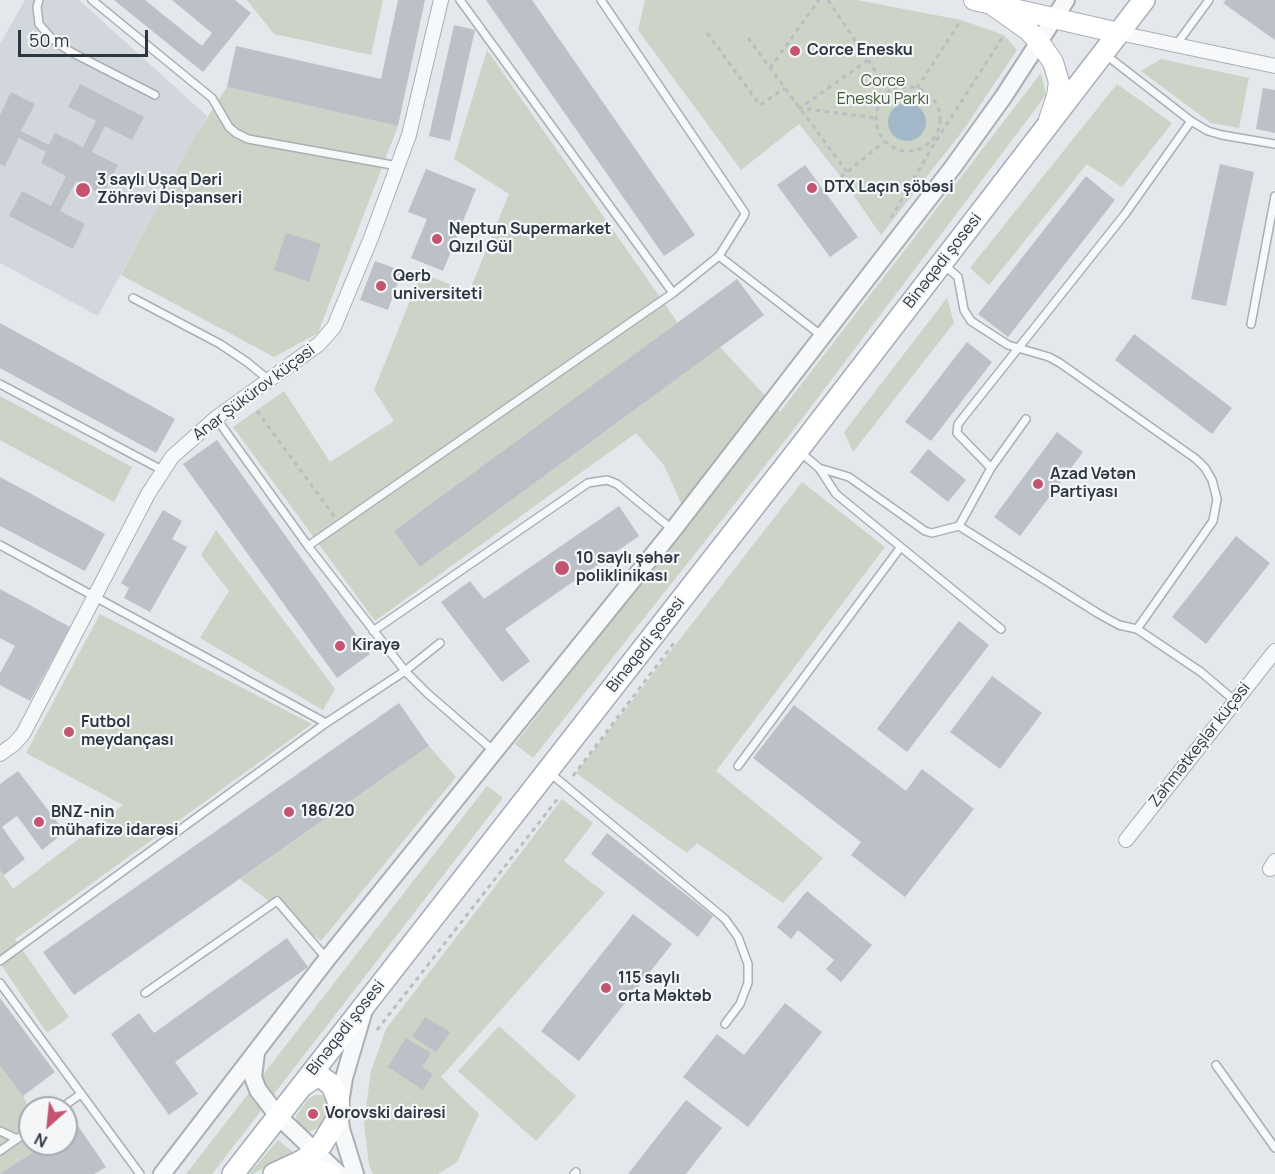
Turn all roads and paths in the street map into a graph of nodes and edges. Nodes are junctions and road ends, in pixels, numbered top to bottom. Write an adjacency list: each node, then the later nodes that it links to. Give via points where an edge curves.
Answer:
1 (39, 0): 29 (lane, via 39,24 52,39)
2 (92, 0): 38 (lane, via 212,98 236,133 248,139)
3 (441, 0): 38 (street, Anar Şükürov küçəsi, via 409,135)
4 (460, 0): 45 (lane)
5 (601, 0): 43 (lane, via 745,213)
6 (819, 0): 25 (path)
7 (828, 0): 23 (path)
8 (1066, 0): 13 (street)
9 (1075, 0): 16 (street, via 1076,11)
10 (1144, 0): 18 (main road, Binəqədi şosesi)
11 (1209, 0): 21 (lane)
12 (982, 2): 13 (main road); 15 (main road)
13 (1054, 18): 16 (main road); 20 (street)
14 (961, 20): 27 (path)
15 (1016, 21): 20 (main road); 37 (path)
16 (1090, 27): 18 (main road)
17 (707, 33): 26 (path, via 760,105)
18 (1119, 33): 21 (street); 22 (main road, Binəqədi şosesi)
19 (748, 38): 25 (path)
20 (1039, 42): 33 (main road, via 1058,73 1058,96); 48 (street, via 953,167)
21 (1176, 45): 24 (street)
22 (1104, 53): 32 (lane); 33 (main road, Binəqədi şosesi)
23 (868, 60): 28 (path); 30 (path)
24 (1275, 66)
25 (770, 68): 26 (path)
26 (785, 88): 30 (path)
27 (917, 88): 28 (path, via 900,88); 35 (path, via 932,97 939,112 939,129)
28 (890, 93): 31 (path, via 877,110)
29 (155, 95)
30 (800, 108): 31 (path); 39 (path)
31 (876, 118): 34 (path)
32 (1191, 121): 36 (lane, via 1222,135); 49 (lane, via 1125,214)
33 (1048, 126): 44 (main road, Binəqədi şosesi)
34 (884, 142): 35 (path, via 899,151 915,151); 39 (path)
35 (930, 143): 37 (path)
36 (1275, 144)
37 (931, 149): 42 (path)
38 (398, 165): 50 (street, Anar Şükürov küçəsi, via 334,327 320,344)
39 (847, 172): 40 (path)
40 (841, 177)
41 (1275, 196): 47 (lane)
42 (886, 226)
43 (719, 256): 45 (lane); 48 (lane)
44 (941, 262): 49 (lane, via 958,277 964,310 971,321); 55 (main road, Binəqədi şosesi)
45 (673, 293): 59 (lane)
46 (133, 298): 50 (lane, via 220,344)
47 (1251, 324)
48 (822, 336): 61 (street)
49 (1019, 348): 57 (lane, via 958,424 957,434); 67 (lane, via 1060,363 1196,459 1212,480 1217,499 1213,521)
50 (270, 381): 53 (street, Anar Şükürov küçəsi)
51 (0, 384): 58 (lane)
52 (257, 411): 59 (path)
53 (216, 418): 58 (street, Anar Şükürov küçəsi); 63 (lane)
54 (1026, 419): 57 (lane)
55 (798, 450): 56 (lane); 77 (main road, Binəqədi şosesi)
56 (819, 468): 60 (lane, via 849,477 926,531); 64 (lane, via 836,494)
57 (991, 468): 60 (lane)
58 (162, 470): 65 (street, Anar Şükürov küçəsi)
59 (340, 524): 63 (lane)
60 (958, 526): 67 (lane, via 1099,614)
61 (673, 530): 68 (lane, via 617,484 607,480 588,483); 74 (street)
62 (0, 545): 65 (lane)
63 (308, 546): 68 (lane)
64 (900, 548): 66 (lane); 76 (lane)
65 (95, 596): 73 (lane); 75 (street, Anar Şükürov küçəsi, via 23,734)
66 (1001, 629)
67 (1137, 629): 72 (lane, via 1201,672)
68 (374, 631): 71 (lane)
69 (440, 643): 71 (lane)
70 (1275, 651): 72 (street, Zəhmətkeşlər küçəsi)
71 (405, 671): 73 (lane); 74 (lane)
72 (1235, 701): 79 (street, Zəhmətkeşlər küçəsi)
73 (326, 723): 81 (lane)
74 (495, 752): 80 (street)
75 (0, 754)
76 (738, 766)
77 (548, 771): 84 (main road, Binəqədi şosesi); 85 (lane, via 725,919 738,937 748,964 748,983 740,1004)
78 (557, 801): 86 (path)
79 (1126, 840)
80 (327, 959): 83 (lane, via 277,901); 87 (street)
81 (0, 961)
82 (0, 983): 90 (lane)
83 (145, 993)
84 (368, 1000): 89 (main road, Binəqədi şosesi); 92 (street, via 346,1069)
85 (725, 1024)
86 (372, 1036)
87 (256, 1052): 93 (street, via 254,1077 258,1090); 101 (street)
88 (1216, 1065): 97 (lane)
89 (302, 1086): 92 (main road, via 311,1078 321,1077 332,1085); 93 (main road, Binəqədi şosesi)
90 (81, 1094): 91 (lane); 100 (lane)
91 (78, 1096)
92 (339, 1110): 94 (main road); 107 (street)
93 (285, 1123): 94 (street, via 305,1137 321,1136); 99 (street); 102 (main road, Binəqədi şosesi)
94 (331, 1130): 99 (main road)
95 (0, 1131): 96 (lane)
96 (16, 1139): 98 (lane)
97 (1275, 1148)
98 (0, 1151)
99 (315, 1151): 103 (main road); 106 (street)
100 (140, 1174)
101 (162, 1174)
102 (232, 1174)
103 (274, 1174)
104 (284, 1174): 105 (main road, via 314,1169)
105 (330, 1174)
106 (339, 1174)
107 (355, 1174)

